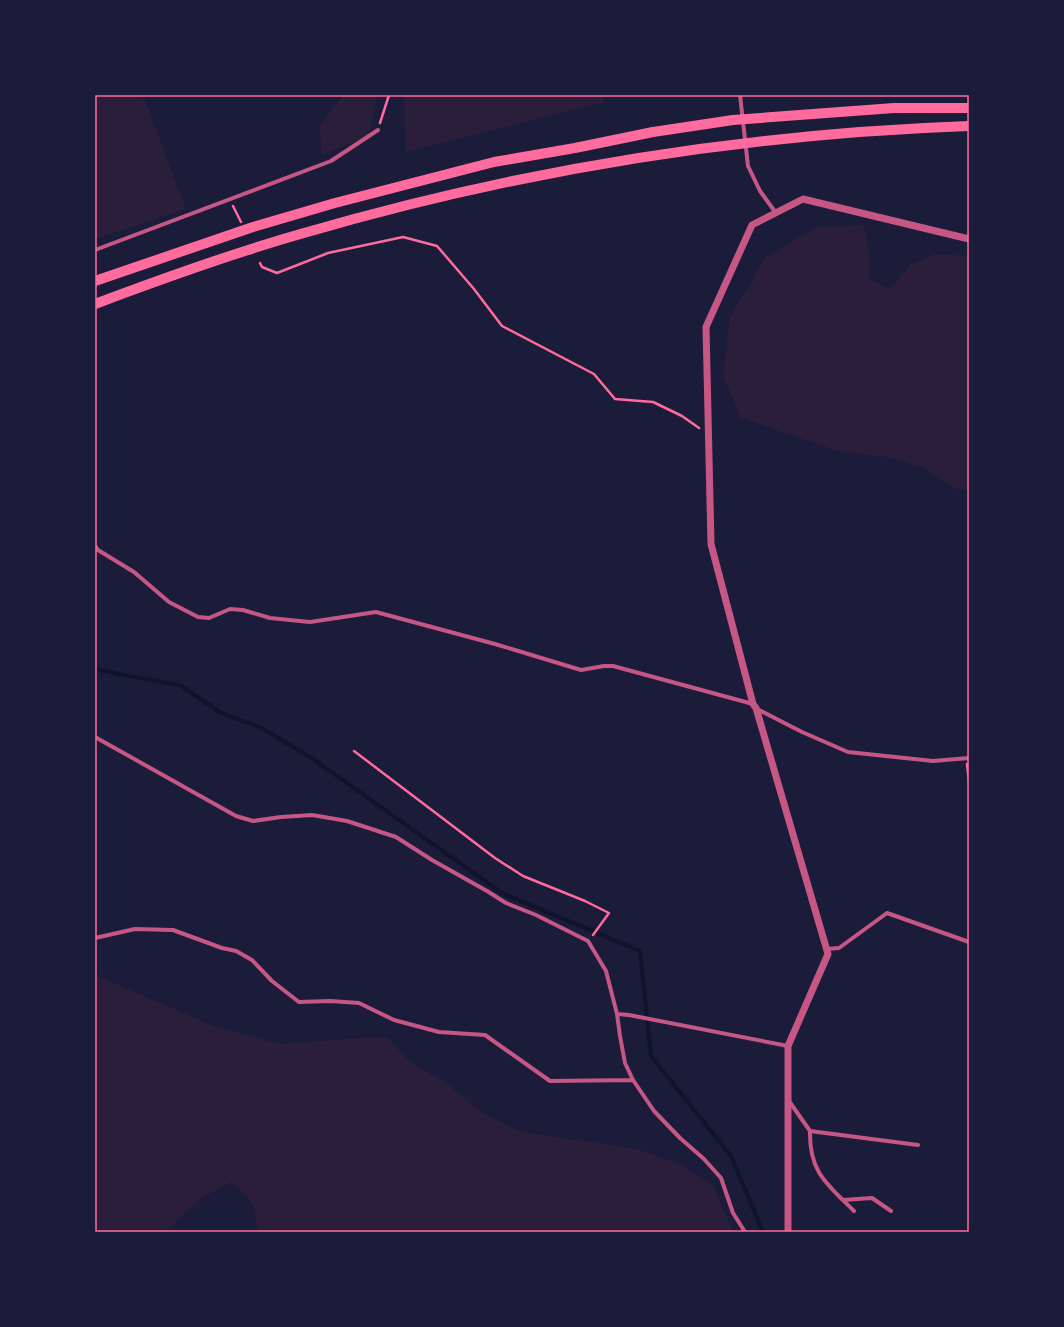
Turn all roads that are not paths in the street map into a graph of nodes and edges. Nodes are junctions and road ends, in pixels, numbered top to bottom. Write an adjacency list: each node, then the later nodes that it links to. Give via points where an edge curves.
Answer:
1 (740, 95): 5 (street, via 748,166 760,191)
2 (969, 108): 8 (highway, via 894,108 733,120 653,132 494,162 253,227)
3 (969, 126): 9 (highway, via 884,130 708,147 597,164 461,191 303,233 190,269)
4 (378, 130): 7 (street, via 331,161)
5 (776, 213): 6 (street, via 803,200); 11 (street, via 752,225 706,327 711,544)
6 (969, 239)
7 (95, 250)
8 (95, 281)
9 (95, 304)
10 (95, 546): 11 (street, via 134,572 169,602 198,618 210,618 230,609 270,618 310,622 376,612 581,670 613,666)
11 (755, 706): 13 (street, via 802,732 848,752 933,761); 16 (street)
12 (95, 737): 17 (street, via 236,816 252,821 312,815 347,821 396,837 506,903 588,941 606,971)
13 (968, 758)
14 (95, 938): 19 (street, via 135,929 173,930 222,948 236,950 252,960 272,982 299,1002 359,1003 394,1020 438,1032 485,1035 550,1081)
15 (969, 942): 16 (street, via 887,913 839,948)
16 (827, 949): 18 (street, via 828,954)
17 (618, 1014): 18 (street); 19 (street, via 625,1063)
18 (788, 1046): 20 (street)
19 (633, 1080): 26 (street, via 654,1111 721,1178 733,1213)
20 (788, 1099): 21 (street); 27 (street)
21 (810, 1131): 22 (street); 23 (street, via 810,1146 815,1165 827,1185)
22 (918, 1145)
23 (843, 1200): 24 (street); 25 (street, via 872,1198)
24 (854, 1210)
25 (891, 1211)
26 (744, 1232)
27 (788, 1232)

